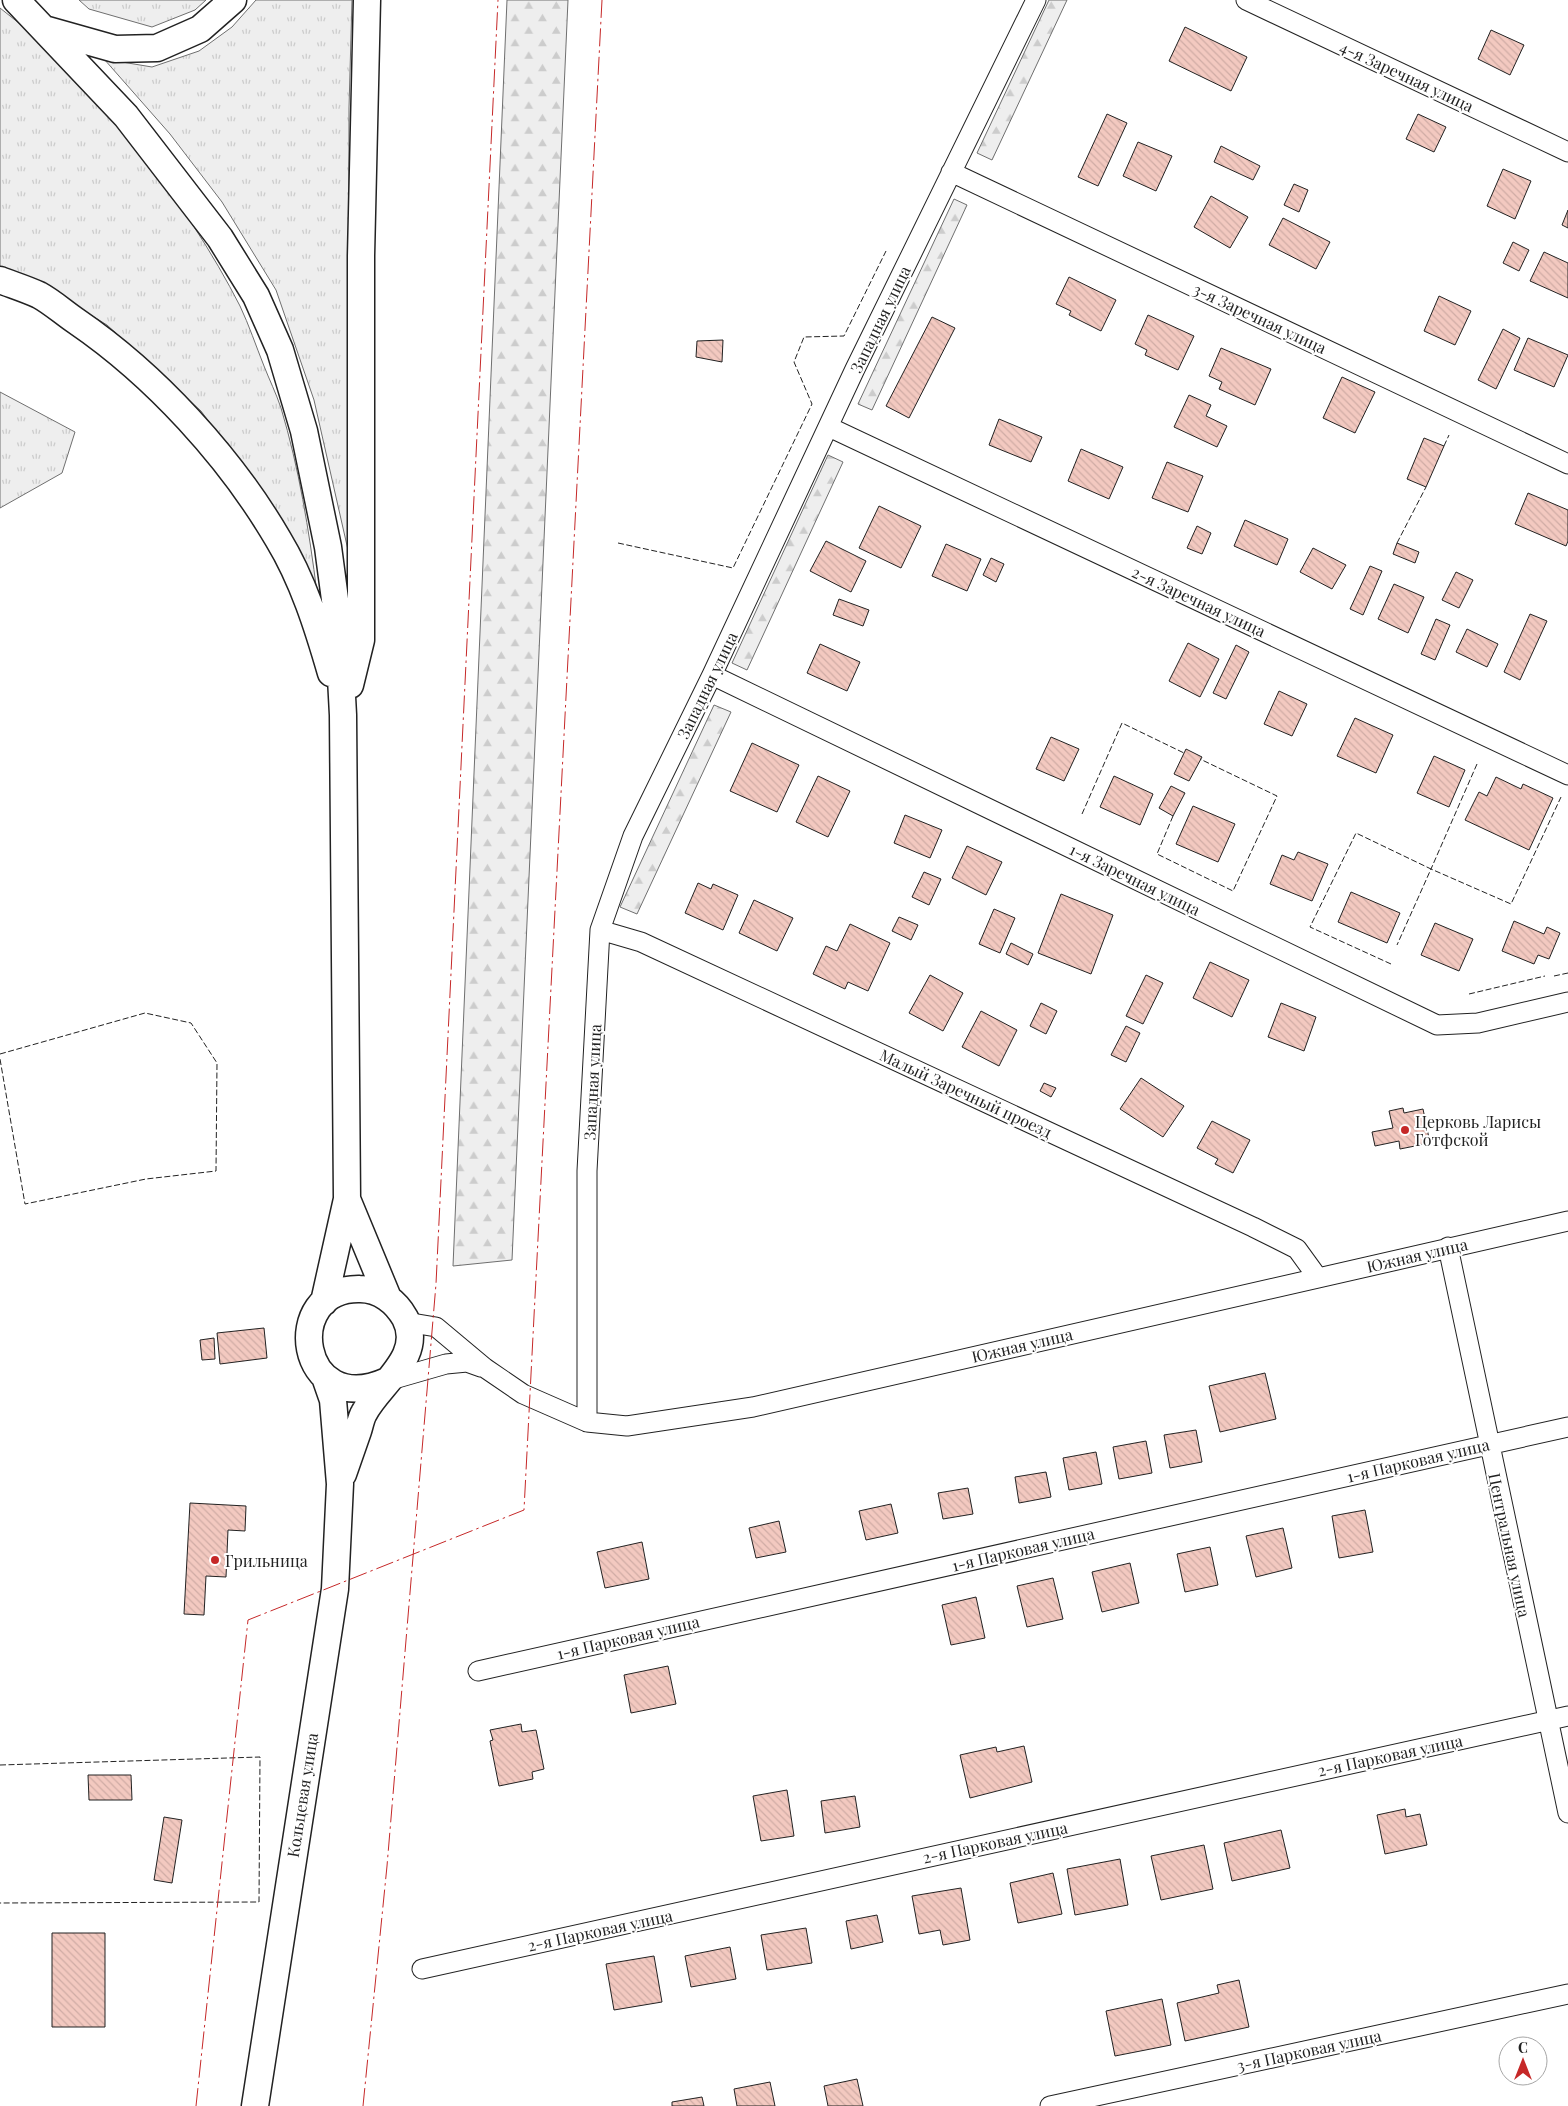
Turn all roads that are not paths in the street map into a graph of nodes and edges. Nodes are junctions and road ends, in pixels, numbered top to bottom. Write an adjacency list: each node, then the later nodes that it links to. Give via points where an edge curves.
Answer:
1 (16, 0): 6 (street)
2 (233, 0): 6 (street, via 200,29 157,48 115,49)
3 (367, 0): 13 (street, via 361,256 361,640)
4 (1036, 0): 8 (street, Западная улица)
5 (1246, 0): 7 (street, 4-я Заречная улица)
6 (44, 29): 13 (street, via 126,116 220,238 256,296 280,350 304,431 328,547 338,622)
7 (1568, 152)
8 (951, 172): 10 (street, Западная улица); 11 (street, 3-я Заречная улица)
9 (0, 280): 13 (street, via 40,296 101,338 208,442 279,540 302,587)
10 (829, 427): 12 (street, Западная улица); 14 (street, 2-я Заречная улица)
11 (1568, 464)
12 (712, 675): 15 (street, Западная улица, via 633,836); 16 (street, 1-я Заречная улица, via 1437,1025 1478,1023)
13 (343, 715): 17 (street)
14 (1568, 775)
15 (600, 930): 20 (street, Малый Заречный проезд, via 641,942 1253,1226 1298,1249); 27 (street, Западная улица, via 587,1170)
16 (1568, 1002)
17 (347, 1199): 21 (street); 22 (street)
18 (1568, 1221): 19 (street, Южная улица)
19 (1448, 1247): 20 (street, Южная улица); 29 (street, Центральная улица)
20 (1318, 1278): 27 (street, Южная улица, via 753,1407 627,1426)
21 (388, 1298): 22 (street, via 368,1289 354,1288); 23 (street, via 398,1307)
22 (324, 1302): 25 (street, via 308,1331 308,1348)
23 (406, 1322): 24 (street, Южная улица, via 436,1327); 26 (street, via 407,1354 399,1370)
24 (485, 1368): 26 (street, via 467,1362 446,1364); 27 (street, Южная улица, via 523,1394)
25 (325, 1377): 26 (street, via 355,1389 372,1388); 30 (street, via 333,1400)
26 (387, 1381): 30 (street, via 363,1414)
27 (587, 1422)
28 (1568, 1427): 29 (street, 1-я Парковая улица)
29 (1488, 1444): 31 (street, 1-я Парковая улица); 33 (street, Центральная улица)
30 (340, 1484): 37 (street, Кольцевая улица, via 335,1589)
31 (478, 1671)
32 (1568, 1716): 33 (street, 2-я Парковая улица)
33 (1547, 1720): 34 (street, Центральная улица); 35 (street, 2-я Парковая улица)
34 (1568, 1812)
35 (422, 1969)
36 (1568, 1994): 38 (street, 3-я Парковая улица)
37 (255, 2106)
38 (1050, 2106)

